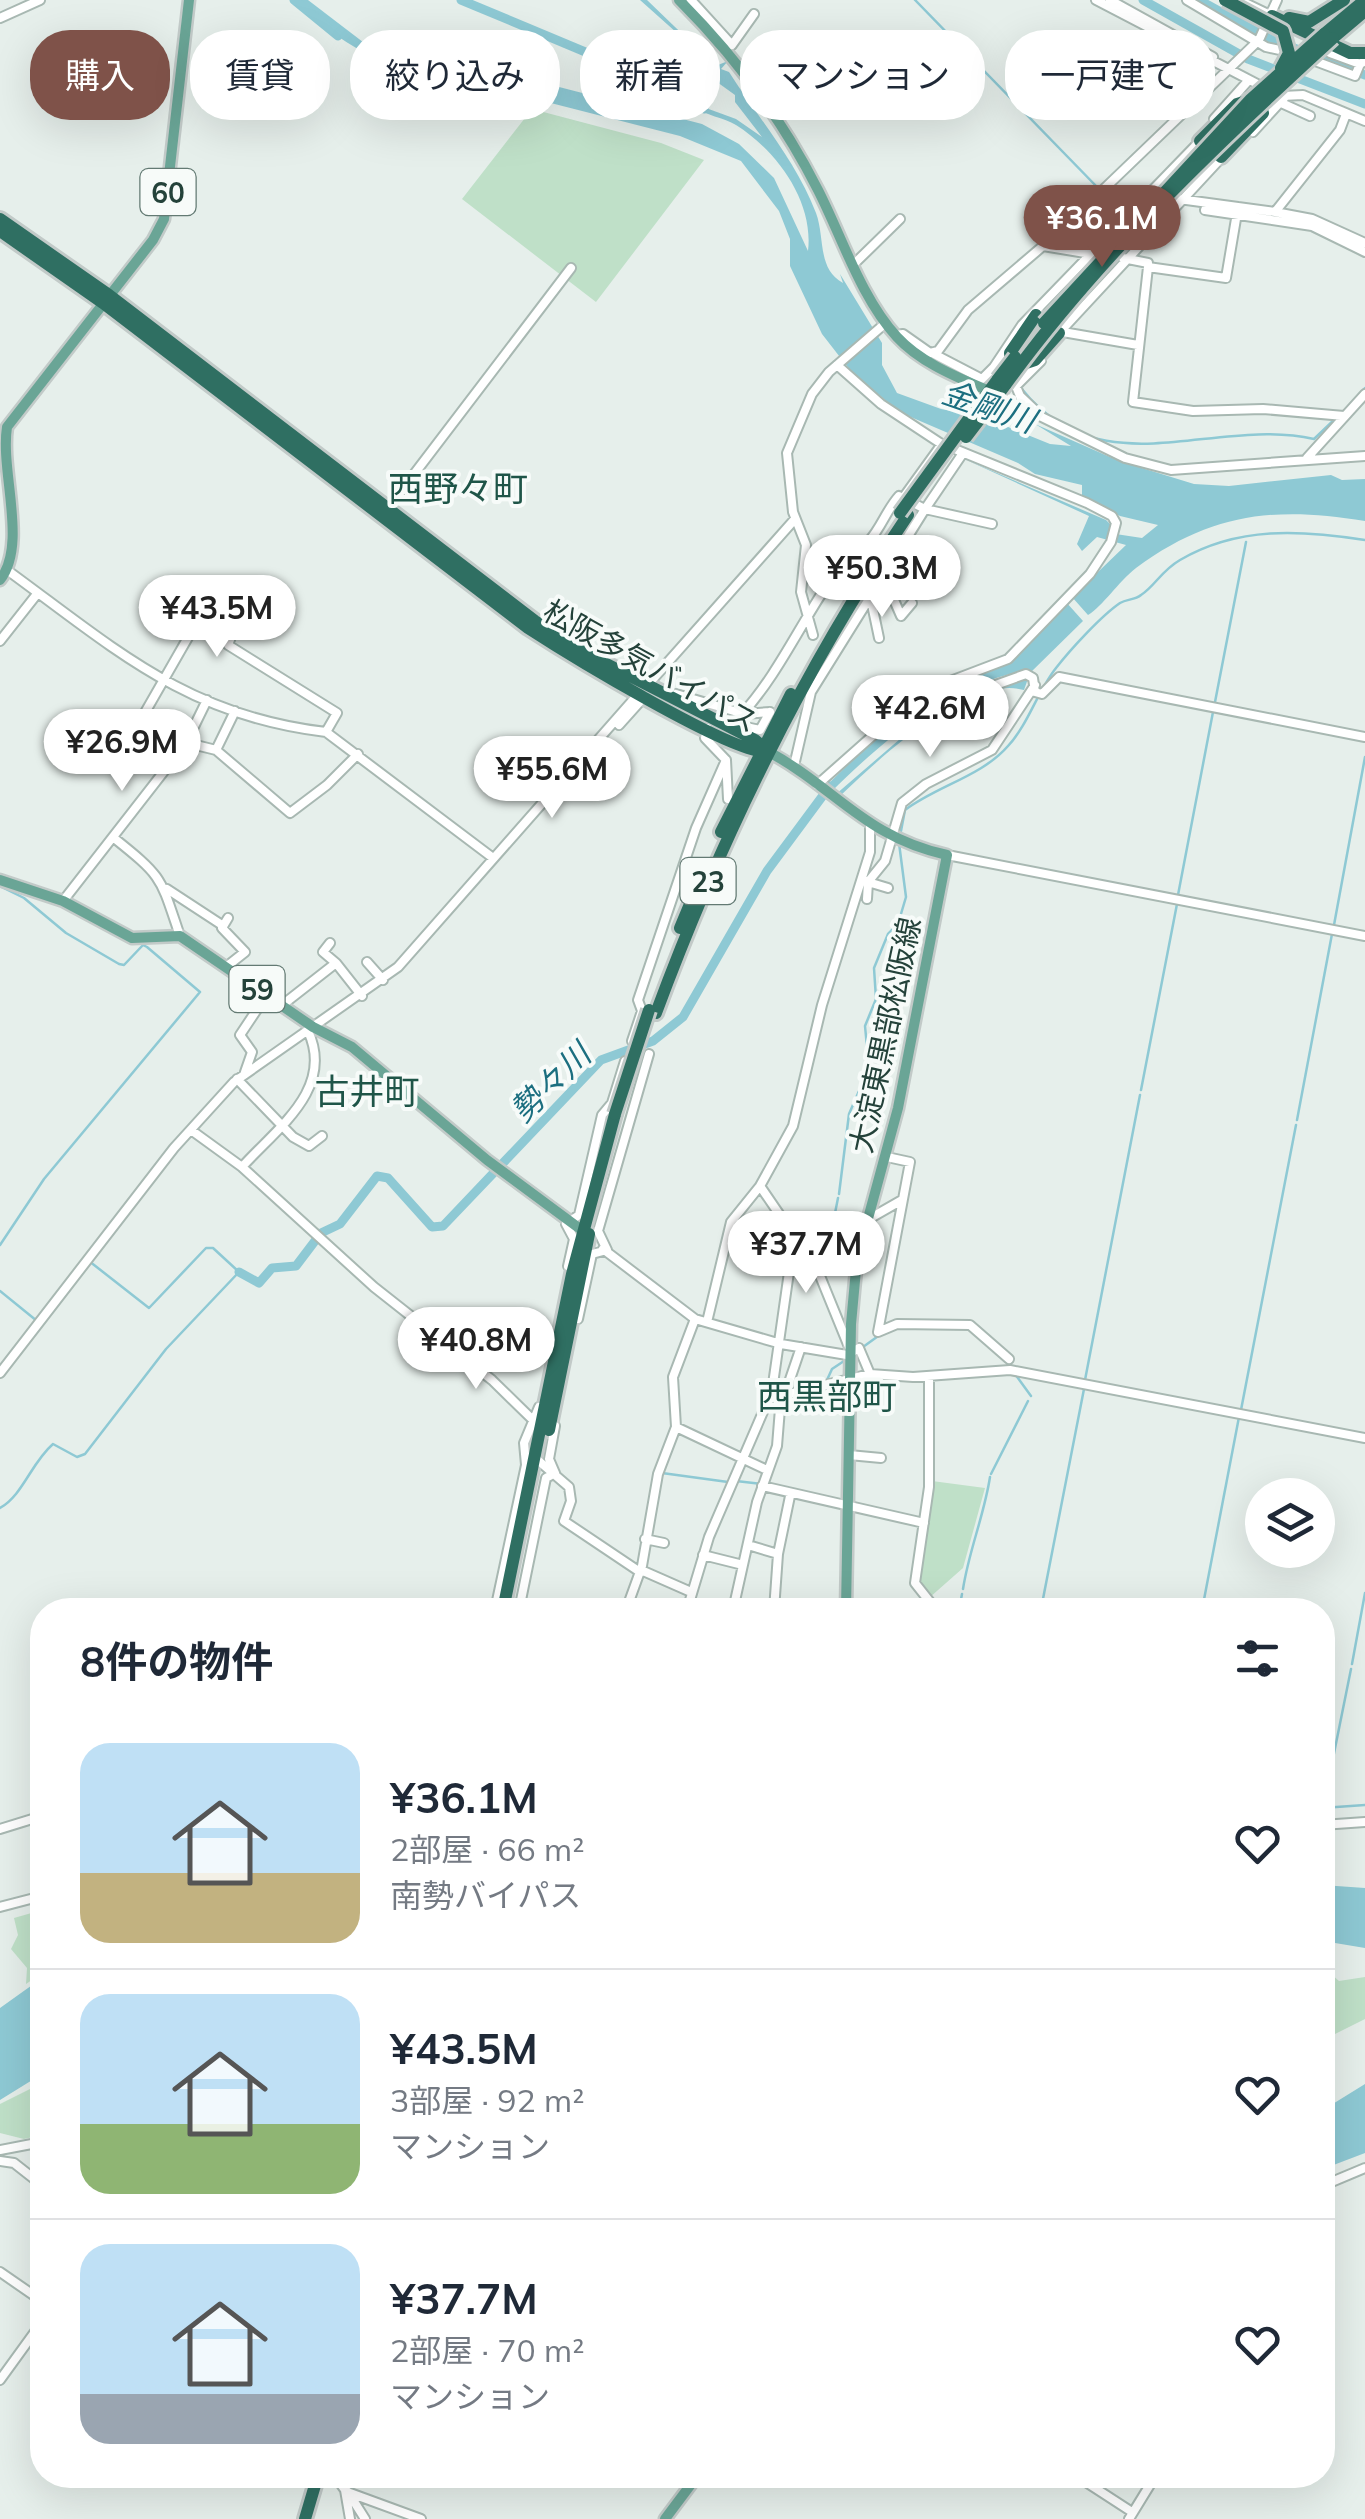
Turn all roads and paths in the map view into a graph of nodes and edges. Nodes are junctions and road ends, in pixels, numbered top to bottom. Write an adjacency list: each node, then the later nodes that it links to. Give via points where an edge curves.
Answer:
1 (40, 0): 17 (street)
2 (188, 0): 52 (main road, 60, via 164,220)
3 (679, 0): 48 (main road, via 725,48 779,123)
4 (691, 0): 16 (street, via 732,45)
5 (1096, 0): 24 (street)
6 (1110, 0): 24 (street)
7 (1187, 0): 21 (street)
8 (1225, 0): 27 (highway, bridge, via 1287,37 1289,53)
9 (1239, 0): 15 (street)
10 (1251, 0): 15 (street)
11 (1335, 0): 15 (street, via 1306,19)
12 (1344, 0): 15 (highway, via 1309,22)
13 (1365, 0): 20 (highway, 23)
14 (1365, 11): 19 (highway, 23)
15 (1274, 12): 21 (street); 23 (highway)
16 (754, 14)
17 (0, 18)
18 (1365, 23): 19 (highway)
19 (1347, 26): 20 (highway, 23)
20 (1329, 36): 27 (highway, 23, bridge); 29 (highway, 23, bridge)
21 (1256, 42): 25 (street); 26 (street)
22 (1330, 53): 23 (street)
23 (1363, 58): 26 (street)
24 (1216, 60): 25 (street)
25 (1228, 69): 29 (street); 44 (street)
26 (1355, 76): 28 (street)
27 (1274, 78): 29 (highway, 23, bridge)
28 (1365, 80)
29 (1251, 93): 30 (street); 34 (highway); 35 (highway, via 1263,113); 60 (highway, 23, bridge, via 1105,252)
30 (1282, 100): 31 (street, via 1302,96); 32 (street); 35 (street)
31 (1346, 114): 33 (street); 39 (street)
32 (1310, 116)
33 (1365, 121)
34 (1200, 141): 46 (street)
35 (1221, 157): 36 (street)
36 (1177, 202): 38 (street); 47 (street)
37 (1205, 210): 38 (street)
38 (1237, 211): 39 (street); 45 (street, via 1312,226); 50 (street, via 1226,278)
39 (1274, 212): 43 (street, via 1312,218)
40 (0, 219): 52 (highway, 松阪多気バイパス)
41 (900, 219): 48 (street)
42 (0, 233): 52 (highway, 松阪多気バイパス)
43 (1365, 243)
44 (1043, 246): 46 (street); 58 (street, via 968,310)
45 (1365, 252)
46 (1091, 254): 53 (street)
47 (1124, 258): 50 (street); 55 (street)
48 (855, 263): 51 (main road)
49 (571, 268): 70 (street)
50 (1148, 268): 57 (street)
51 (870, 294): 54 (street); 56 (main road)
52 (106, 299): 70 (highway, 松阪多気バイパス); 74 (main road, 60, via 4,435 10,558)
53 (1037, 316): 60 (highway, via 1010,353)
54 (880, 328): 56 (street); 59 (street)
55 (1058, 332): 57 (street); 60 (street); 60 (highway)
56 (897, 337): 58 (street, via 903,334); 60 (main road, via 932,364)
57 (1138, 344): 62 (street, via 1132,402 1193,411)
58 (934, 354): 60 (street)
59 (838, 364): 64 (street, via 881,404); 71 (street, via 810,397 788,450)
60 (1001, 383): 63 (street); 63 (street); 96 (highway, 23, bridge, via 904,514)
61 (1365, 394): 62 (street)
62 (1342, 414): 67 (street)
63 (1051, 425): 67 (street, via 1170,470)
64 (942, 444): 65 (street); 68 (street)
65 (963, 453): 69 (street); 82 (street, via 1116,522 1097,564 1008,659)
66 (1365, 456): 67 (street)
67 (1307, 458)
68 (903, 498): 69 (street); 78 (street, via 854,552)
69 (925, 509): 72 (street); 73 (street)
70 (385, 512): 85 (highway, 松阪多気バイパス)
71 (794, 517): 78 (street, via 806,545 800,588); 85 (street, via 684,644 678,643)
72 (992, 524)
73 (892, 558): 76 (street); 77 (street, via 890,593 901,616)
74 (4, 575): 75 (street)
75 (36, 594): 81 (street); 83 (street)
76 (869, 594): 80 (street); 99 (street, via 811,692)
77 (912, 603)
78 (809, 620): 79 (street); 89 (street)
79 (814, 635)
80 (879, 638)
81 (0, 642)
82 (966, 677): 84 (street, via 974,690 1026,674); 100 (street, via 896,715)
83 (161, 680): 87 (street); 91 (street, via 209,607 235,626 228,645 337,713); 94 (street, via 135,730)
84 (1035, 685): 93 (street, via 1042,694 1058,678); 104 (street, via 992,750 902,803)
85 (644, 690): 86 (highway, 松阪多気バイパス); 90 (highway, 松阪多気バイパス); 106 (street, via 606,740)
86 (668, 696): 89 (street); 92 (highway, 松阪多気バイパス)
87 (207, 700): 88 (street); 94 (street, via 199,728)
88 (235, 712): 91 (street); 95 (street)
89 (742, 714): 92 (street, via 770,712 760,730 741,726)
90 (707, 728): 96 (highway, 松阪多気バイパス); 98 (street, via 706,738)
91 (326, 732): 97 (street)
92 (739, 732): 96 (highway, 松阪多気バイパス)
93 (1365, 737)
94 (186, 743): 95 (street); 103 (street)
95 (216, 750): 97 (street, via 294,813)
96 (764, 750): 99 (main road); 137 (highway, 23, bridge, via 691,898)
97 (358, 754): 106 (street)
98 (726, 760): 101 (street); 124 (street, via 638,1000 642,1012)
99 (794, 766): 100 (main road)
100 (819, 786): 102 (main road)
101 (728, 799)
102 (870, 827): 104 (main road); 108 (street)
103 (114, 838): 110 (street, via 158,873); 112 (street)
104 (897, 840): 105 (main road); 108 (street)
105 (947, 855): 114 (street); 131 (main road, 大淀東黒部松阪線)
106 (493, 858): 119 (street)
107 (0, 880): 112 (main road)
108 (865, 881): 109 (street); 111 (street); 133 (street, via 822,1005 796,1116)
109 (888, 888)
110 (167, 889): 113 (street); 118 (street, via 225,922 245,952)
111 (867, 899)
112 (63, 901): 113 (main road, via 132,938)
113 (180, 936): 118 (main road, 59)
114 (1365, 936)
115 (330, 942): 117 (street, via 323,952)
116 (367, 962): 119 (street)
117 (336, 963): 121 (street); 122 (street)
118 (226, 967): 120 (main road, 59)
119 (383, 980): 121 (street)
120 (266, 996): 122 (main road, 59); 127 (street, via 240,1035 252,1052)
121 (362, 996): 123 (street)
122 (281, 1006): 123 (main road, 59)
123 (310, 1029): 127 (street); 128 (street, via 314,1080); 136 (main road, 59, via 352,1047)
124 (632, 1041)
125 (649, 1054): 139 (street, via 598,1231)
126 (626, 1061): 136 (street, via 602,1116 579,1216)
127 (241, 1076): 128 (street); 129 (street)
128 (282, 1123): 130 (street, via 309,1146); 132 (street)
129 (191, 1130): 132 (street); 146 (street)
130 (322, 1136)
131 (887, 1157): 134 (street, via 910,1162); 135 (main road, 大淀東黒部松阪線)
132 (242, 1167): 152 (street)
133 (760, 1186): 138 (street); 141 (street, via 723,1241)
134 (902, 1200): 135 (street); 145 (street, via 878,1332 897,1324 970,1324)
135 (868, 1220): 144 (main road, 大淀東黒部松阪線, via 854,1276)
136 (566, 1222): 137 (main road, 59); 152 (street, via 574,1239)
137 (585, 1234): 139 (street); 156 (highway, 23)
138 (794, 1237): 142 (street); 144 (street, via 818,1271)
139 (607, 1252): 140 (street); 160 (street, via 592,1254 549,1459)
140 (696, 1319): 141 (street); 153 (street, via 673,1377)
141 (707, 1322): 142 (street)
142 (782, 1344): 143 (street); 150 (street)
143 (801, 1347): 144 (street); 151 (street)
144 (854, 1352): 147 (street); 149 (main road, 大淀東黒部松阪線)
145 (1009, 1359)
146 (0, 1372)
147 (870, 1374): 148 (street); 149 (street)
148 (929, 1376): 154 (street, via 1015,1371); 164 (street)
149 (850, 1378): 151 (street); 155 (main road, 大淀東黒部松阪線)
150 (770, 1395): 151 (street); 158 (street)
151 (783, 1395): 159 (street)
152 (534, 1421): 156 (street)
153 (676, 1428): 158 (street); 165 (street, via 658,1474)
154 (1365, 1438)
155 (849, 1455): 157 (street); 163 (main road, 大淀東黒部松阪線)
156 (534, 1457): 160 (street); 173 (street, via 526,1465); 174 (highway, 23); 175 (highway, 23)
157 (880, 1458)
158 (742, 1460): 159 (street); 169 (street)
159 (768, 1470): 161 (street)
160 (555, 1473): 171 (street, via 571,1491 564,1521); 176 (street, via 546,1478)
161 (763, 1485): 162 (street); 167 (street)
162 (790, 1496): 163 (street); 168 (street)
163 (848, 1508): 164 (street); 181 (main road, 大淀東黒部松阪線)
164 (924, 1522): 182 (street, via 915,1583)
165 (647, 1540): 166 (street); 171 (street)
166 (664, 1543)
167 (748, 1545): 168 (street); 170 (street)
168 (778, 1554): 180 (street)
169 (703, 1555): 170 (street); 172 (street)
170 (743, 1564): 179 (street)
171 (642, 1571): 172 (street); 177 (street)
172 (691, 1592): 178 (street)
173 (498, 1598)
174 (505, 1598)
175 (516, 1598)
176 (518, 1598)
177 (631, 1598)
178 (690, 1598)
179 (738, 1598)
180 (775, 1598)
181 (846, 1598)
182 (927, 1598)
183 (30, 1819): 186 (street)
184 (1365, 1822): 185 (street)
185 (1335, 1824)
186 (0, 1828)
187 (30, 1899): 188 (street)
188 (0, 1907)
189 (30, 2144): 190 (street)
190 (0, 2150)
191 (0, 2161): 193 (street, via 14,2162)
192 (1365, 2168): 194 (street)
193 (30, 2175)
194 (1335, 2181)
195 (0, 2272): 196 (street)
196 (30, 2293)
197 (30, 2339): 198 (street)
198 (0, 2380)
199 (314, 2488): 207 (highway)
200 (327, 2488): 208 (highway)
201 (344, 2488): 205 (street)
202 (688, 2488): 212 (main road)
203 (1093, 2488): 206 (street)
204 (1148, 2488): 206 (street)
205 (347, 2491): 209 (street); 210 (street); 211 (street)
206 (1131, 2516)
207 (305, 2519)
208 (313, 2519)
209 (350, 2519)
210 (365, 2519)
211 (421, 2519)
212 (665, 2519)

